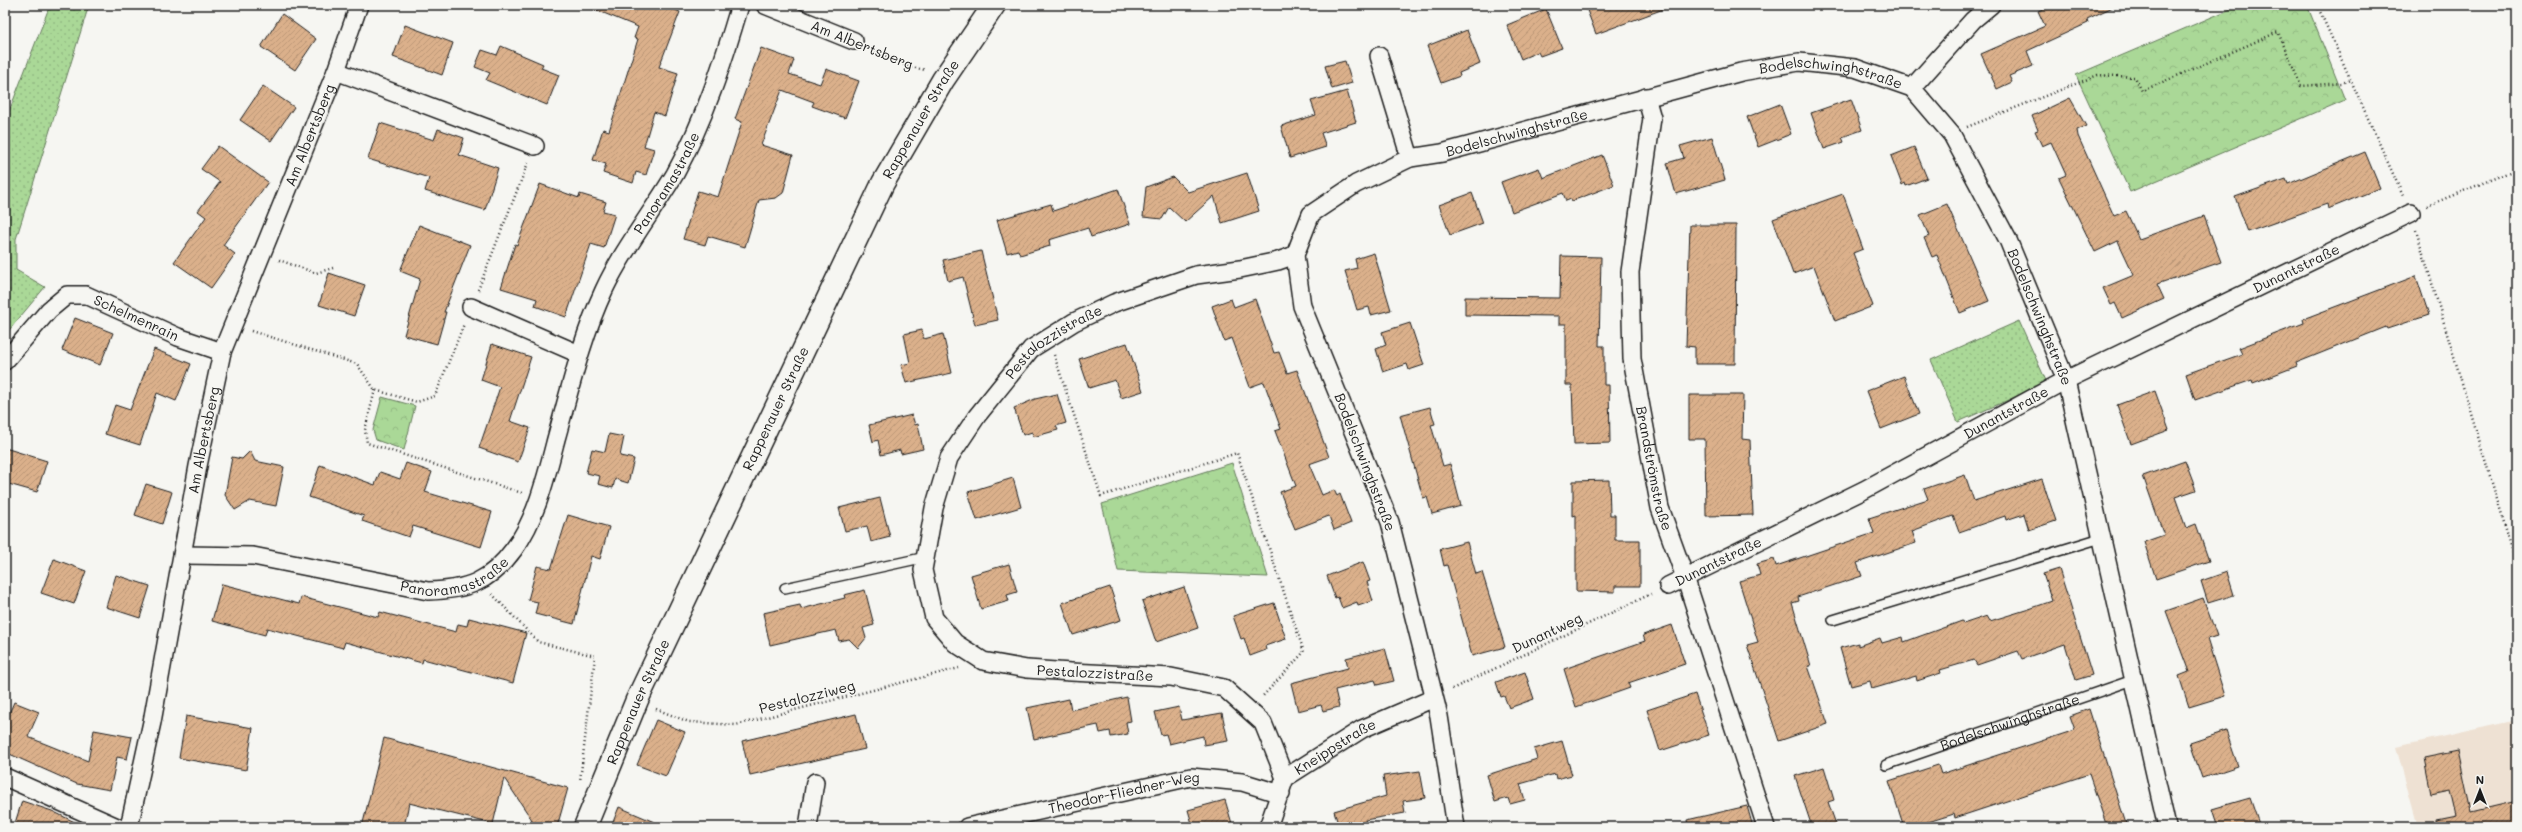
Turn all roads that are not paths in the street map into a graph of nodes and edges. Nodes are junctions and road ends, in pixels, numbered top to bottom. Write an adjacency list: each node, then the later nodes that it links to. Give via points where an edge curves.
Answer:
1 (359, 5): 8 (street, Am Albertsberg)
2 (740, 5): 17 (street, Panoramastraße, via 712,95 675,173 604,289)
3 (765, 5): 6 (street, Am Albertsberg)
4 (994, 5): 34 (street, Rappenauer Straße, via 943,80 883,182 637,700)
5 (1991, 5): 9 (street, via 1973,20)
6 (854, 41)
7 (1379, 56): 12 (street)
8 (336, 71): 11 (street, Am Albertsberg); 16 (street, Am Albertsberg)
9 (1912, 88): 10 (street, Bodelschwinghstraße, via 1855,68 1799,62 1741,72); 19 (street, Bodelschwinghstraße, via 1952,135 2008,240)
10 (1646, 97): 12 (street, Bodelschwinghstraße, via 1442,153); 23 (street, Brandströmstraße, via 1652,118 1630,272 1632,359 1660,508)
11 (535, 146)
12 (1410, 158): 14 (street, Bodelschwinghstraße, via 1356,184 1311,214)
13 (2411, 213): 19 (street, Dunantstraße)
14 (1295, 255): 22 (street, Pestalozzistraße, via 1270,263 1189,278 1114,304 1074,322 1031,349 977,416 950,458 934,508); 28 (street, Bodelschwinghstraße, via 1302,306 1390,522)
15 (471, 307): 17 (street)
16 (222, 352): 18 (street, Schelmenrain, via 178,337 86,295 67,295 49,310); 21 (street, Am Albertsberg, via 198,466)
17 (579, 354): 21 (street, Panoramastraße, via 547,475 538,499 515,548 498,568 480,582 453,590 428,591 253,556)
18 (5, 362)
19 (2066, 380): 20 (street, Bodelschwinghstraße); 23 (street, Dunantstraße, via 1864,490)
20 (2101, 538): 26 (lane); 27 (street, Bodelschwinghstraße)
21 (183, 555): 36 (street, Am Albertsberg)
22 (926, 557): 25 (lane); 31 (street, Pestalozzistraße, via 923,570 934,618 955,643 983,661 1064,672 1171,677 1224,688 1263,723)
23 (1686, 580): 24 (street, Dunantstraße); 41 (street, Brandströmstraße)
24 (1668, 586)
25 (785, 588)
26 (1833, 620)
27 (2133, 680): 29 (lane, Bodelschwinghstraße); 42 (street, Bodelschwinghstraße)
28 (1434, 698): 31 (street, Kneippstraße, via 1362,729); 40 (street, Bodelschwinghstraße)
29 (1886, 765)
30 (5, 777): 35 (street)
31 (1286, 778): 33 (street, Kneippstraße)
32 (815, 782): 37 (street)
33 (1281, 794): 38 (street, Theodor-Fliedner-Weg, via 1242,782 1191,777); 39 (street, Kneippstraße)
34 (589, 819)
35 (116, 827)
36 (129, 827)
37 (808, 827)
38 (967, 827)
39 (1268, 827)
40 (1456, 827)
41 (1766, 827)
42 (2167, 827)

